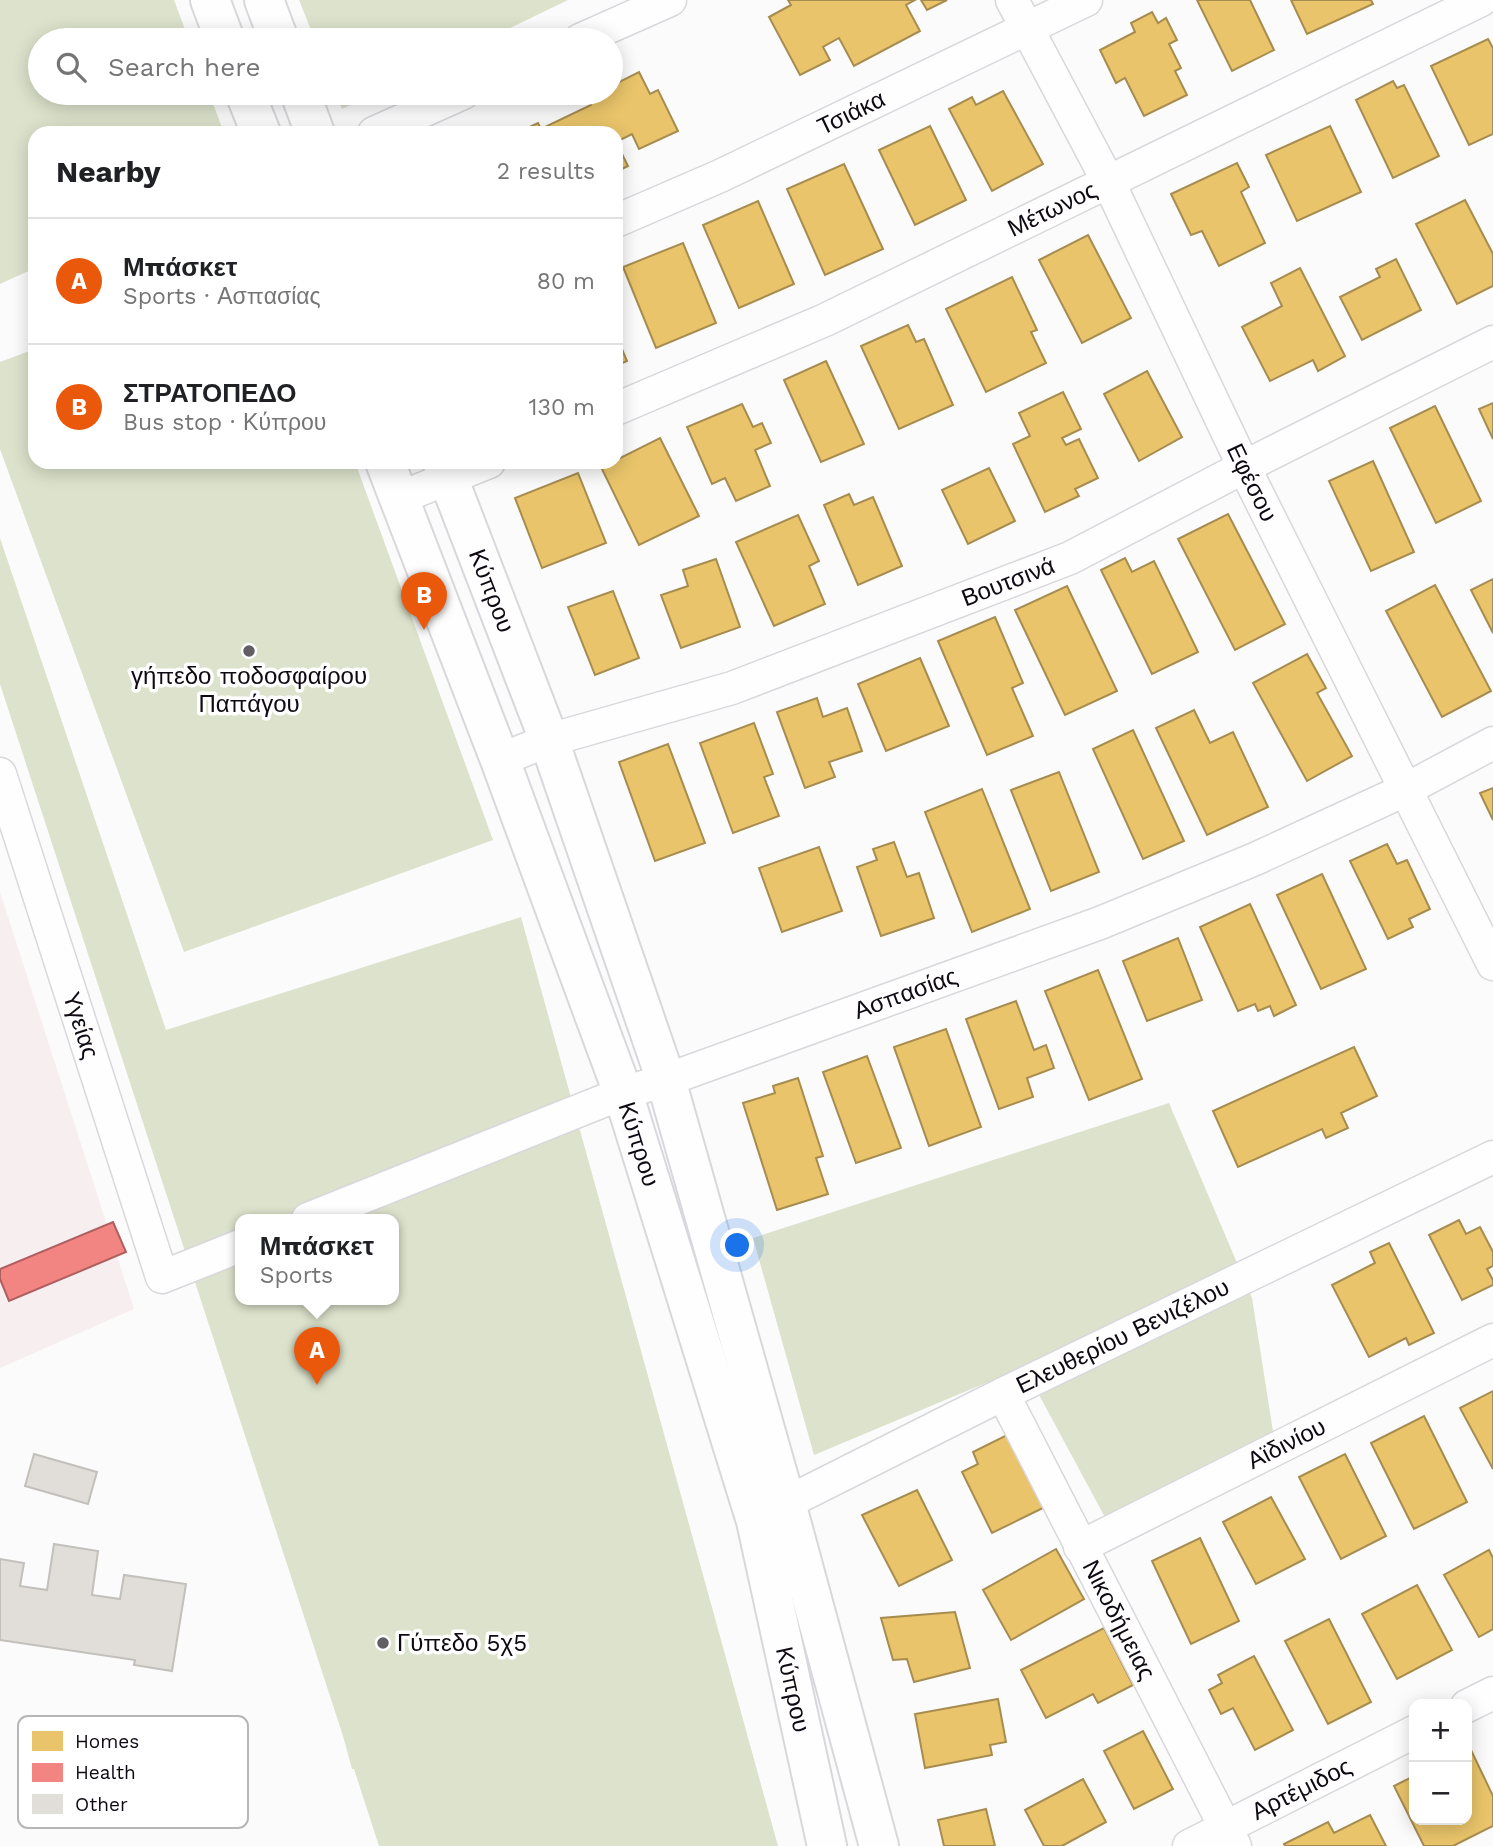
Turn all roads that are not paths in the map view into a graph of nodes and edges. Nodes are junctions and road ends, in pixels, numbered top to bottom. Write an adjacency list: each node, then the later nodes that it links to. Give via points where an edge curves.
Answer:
1 (210, 0): 7 (street)
2 (264, 0): 8 (street)
3 (670, 0): 9 (street)
4 (1012, 0): 10 (street, Εφέσου)
5 (1086, 0): 10 (street, Τσιάκα)
6 (1481, 0): 17 (street, Μέτωνος)
7 (220, 28)
8 (274, 28)
9 (607, 28)
10 (1027, 29): 17 (street, Εφέσου); 18 (street, Τσιάκα)
11 (250, 105): 14 (street)
12 (304, 105): 15 (street)
13 (436, 105): 16 (street)
14 (258, 126)
15 (312, 126)
16 (390, 126)
17 (1109, 183): 20 (street, Μέτωνος, via 825,320); 21 (street, Εφέσου)
18 (623, 218)
19 (1493, 342): 21 (street, Βουτσινά)
20 (623, 405)
21 (1244, 467): 25 (street, Βουτσινά, via 1070,558 732,688); 29 (street, Εφέσου)
22 (388, 469): 24 (street, Κύπρου)
23 (445, 471): 24 (street); 25 (street, Κύπρου)
24 (399, 498): 27 (street, Κύπρου)
25 (549, 740): 27 (street, Βουτσινά); 31 (street, Κύπρου)
26 (1493, 743): 29 (street, Ασπασίας)
27 (499, 760): 32 (street, Κύπρου)
28 (0, 774): 35 (street, Υγείας, via 162,1277)
29 (1405, 790): 30 (street, Εφέσου); 31 (street, Ασπασίας, via 1100,923)
30 (1493, 964)
31 (666, 1080): 32 (street, Ασπασίας); 38 (street, Κύπρου)
32 (623, 1093): 34 (street, Ασπασίας); 38 (street, Κύπρου)
33 (1493, 1157): 37 (street, Ελευθερίου Βενιζέλου)
34 (320, 1214)
35 (235, 1248)
36 (1493, 1340): 39 (street, Αϊδινίου)
37 (1003, 1394): 38 (street, Ελευθερίου Βενιζέλου); 39 (street, Νικοδήμειας)
38 (771, 1512): 44 (street, Κύπρου); 45 (street, Κύπρου)
39 (1080, 1547): 43 (street, Νικοδήμειας)
40 (1493, 1693): 41 (street)
41 (1472, 1704)
42 (1409, 1735): 43 (street, Αρτέμιδος)
43 (1230, 1837): 46 (street, Αρτέμιδος)
44 (827, 1846)
45 (879, 1846)
46 (1189, 1846)

